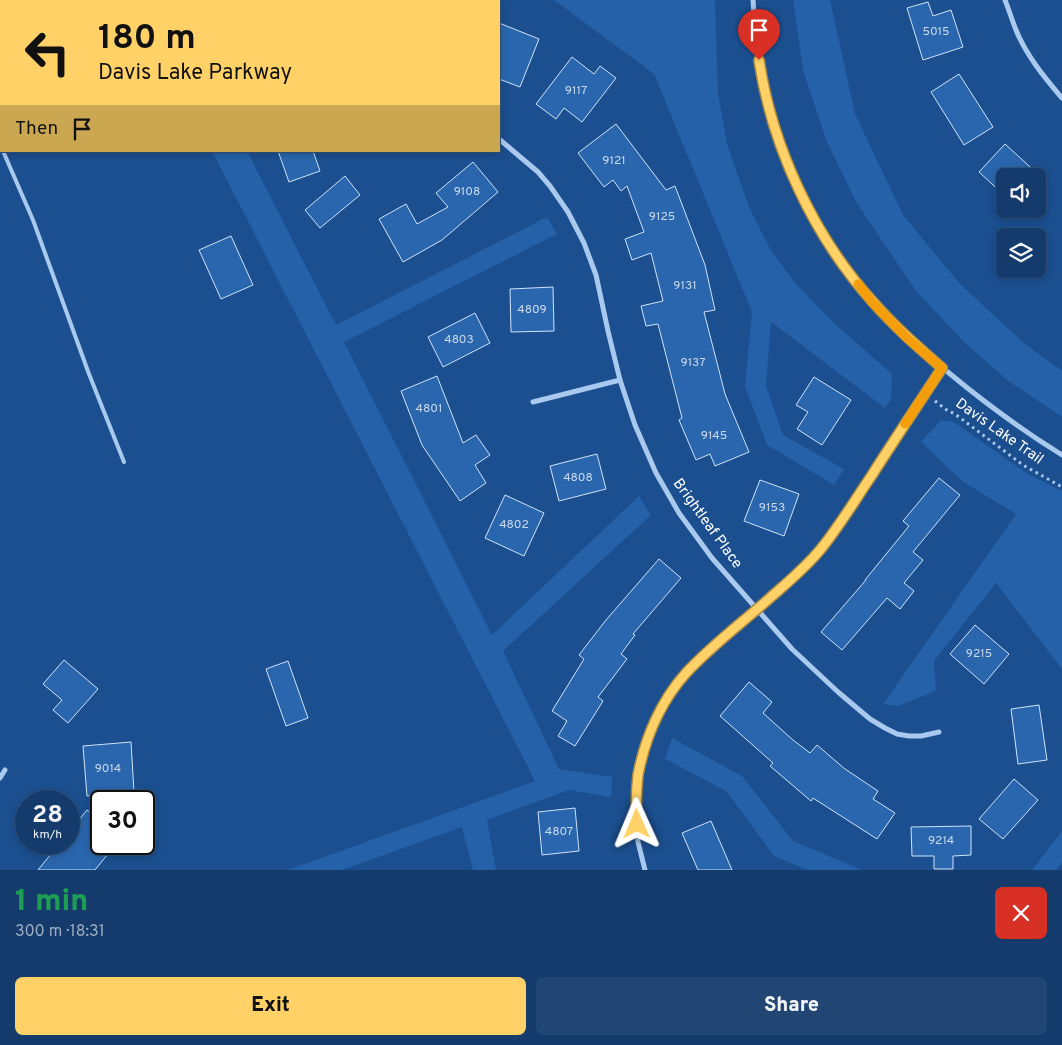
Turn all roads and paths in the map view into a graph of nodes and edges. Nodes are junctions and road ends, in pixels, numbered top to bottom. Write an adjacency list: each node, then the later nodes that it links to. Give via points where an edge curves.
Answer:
1 (753, 0): 6 (street, via 762,76 774,125 814,219 872,302)
2 (1005, 0): 3 (street, via 1016,31 1032,59)
3 (1062, 98)
4 (500, 140): 7 (street, Brightleaf Place, via 550,186 584,243 596,275)
5 (3, 152): 11 (lane, via 33,220)
6 (942, 368): 8 (street); 10 (street, via 1008,420)
7 (620, 380): 9 (street); 13 (street, Brightleaf Place, via 656,473 679,513 712,558)
8 (925, 394): 12 (path, Davis Lake Trail, via 1023,465); 13 (street, via 820,550)
9 (533, 402)
10 (1062, 455)
11 (124, 462)
12 (1062, 487)
13 (758, 609): 14 (street, Brightleaf Place, via 792,648 870,719 897,734 920,736); 17 (street, via 685,674 663,706 650,735 638,776 636,806 638,842)
14 (939, 732)
15 (4, 770): 16 (street)
16 (0, 778)
17 (645, 870)

